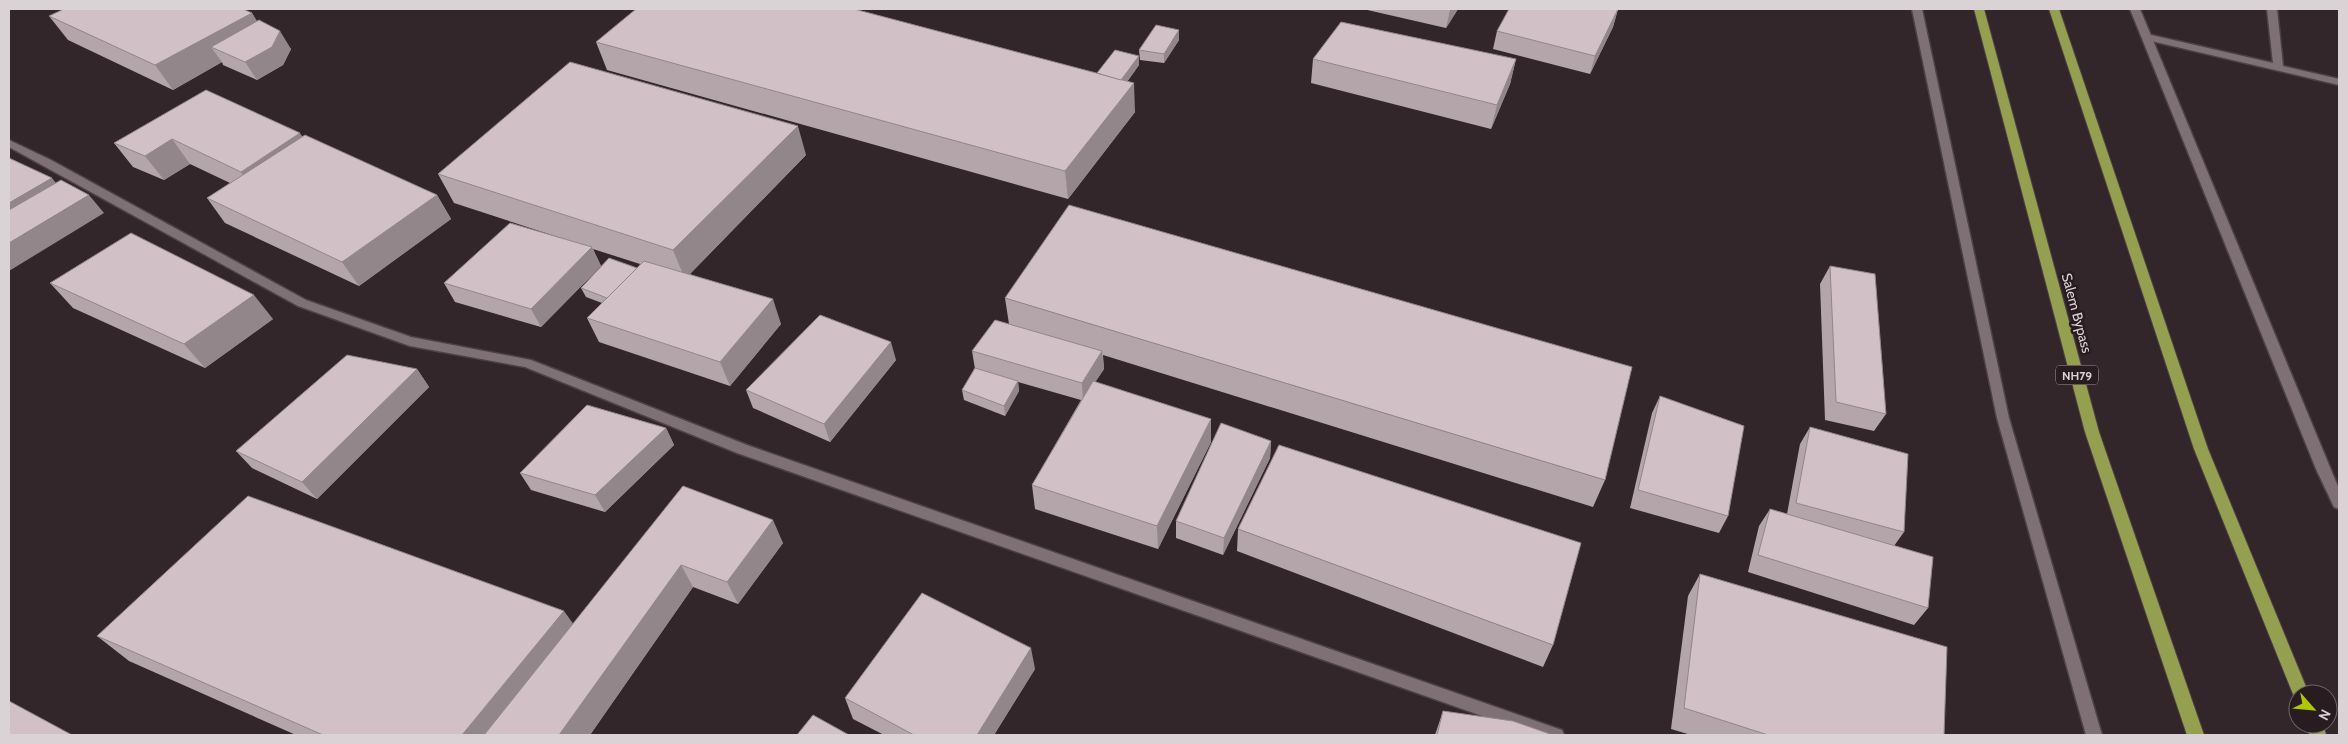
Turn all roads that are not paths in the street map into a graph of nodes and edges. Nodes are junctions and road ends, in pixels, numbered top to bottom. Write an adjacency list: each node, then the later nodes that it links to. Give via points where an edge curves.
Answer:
1 (1917, 9): 13 (street, via 2003,418)
2 (1979, 9): 14 (highway, Salem Bypass / NH79, via 2092,432)
3 (2054, 9): 11 (highway, via 2201,450)
4 (2135, 9): 6 (street)
5 (2272, 9): 7 (street)
6 (2147, 37): 7 (street); 10 (street)
7 (2278, 66): 8 (street)
8 (2339, 82)
9 (9, 143): 12 (street, via 302,303 410,341 528,363 742,449)
10 (2339, 503)
11 (2297, 684)
12 (1556, 735)
13 (2094, 735)
14 (2196, 735)

